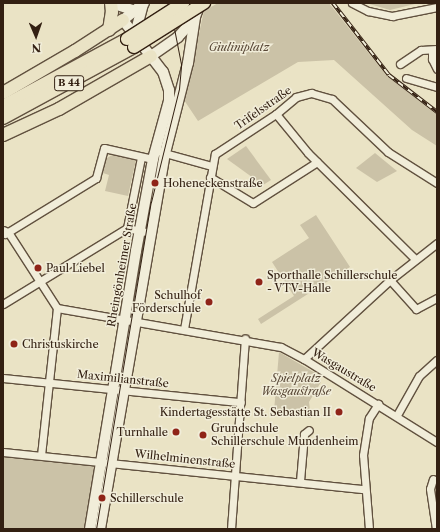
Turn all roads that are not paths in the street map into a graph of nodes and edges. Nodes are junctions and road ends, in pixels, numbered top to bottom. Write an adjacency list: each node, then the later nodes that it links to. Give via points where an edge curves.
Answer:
1 (111, 3): 7 (street); 9 (street); 10 (highway)
2 (144, 3): 7 (street); 11 (street)
3 (183, 3): 11 (highway, B 44, bridge)
4 (202, 3): 8 (street); 11 (highway, B 44, bridge)
5 (352, 3): 6 (street, via 368,11 392,16)
6 (437, 7)
7 (135, 11): 9 (street)
8 (195, 17): 13 (street, via 178,37); 23 (street, Rheingönheimer Straße, via 187,70)
9 (123, 20): 10 (highway); 11 (street, Rheingönheimer Straße)
10 (109, 30): 18 (highway)
11 (132, 40): 13 (street, Rheingönheimer Straße); 19 (highway, B 44); 21 (highway, B 44)
12 (434, 49): 14 (street, via 421,50); 15 (street, via 432,59)
13 (151, 56): 22 (highway, via 59,109); 23 (street, Rheingönheimer Straße, via 163,72 169,90)
14 (400, 64)
15 (437, 69)
16 (406, 78): 17 (street)
17 (437, 87)
18 (3, 93)
19 (3, 106)
20 (276, 114): 25 (street); 26 (street, Trifelsstraße, via 215,154); 28 (street, Trifelsstraße, via 302,94 326,96 388,152)
21 (3, 118)
22 (3, 135)
23 (159, 154): 24 (street); 26 (street); 30 (street, Rheingönheimer Straße); 32 (street, Rheingönheimer Straße)
24 (142, 157): 29 (street, Rheingönheimer Straße); 31 (street, via 104,148 96,178)
25 (317, 162): 27 (street, via 253,204); 34 (street)
26 (212, 166): 27 (street)
27 (210, 178): 42 (street)
28 (437, 183)
29 (127, 228): 30 (street); 36 (street)
30 (140, 231): 32 (street); 40 (street, Rheingönheimer Straße)
31 (5, 232): 36 (street)
32 (151, 233): 41 (street, Rheingönheimer Straße)
33 (436, 245): 34 (street)
34 (415, 259): 35 (street)
35 (390, 280): 37 (street, via 416,309); 44 (street)
36 (41, 281): 38 (street); 39 (street)
37 (437, 298)
38 (3, 304)
39 (57, 308): 40 (street, Wasgaustraße); 47 (street)
40 (124, 320): 41 (street, Wasgaustraße); 48 (street, Rheingönheimer Straße)
41 (136, 322): 42 (street, Wasgaustraße); 49 (street, Rheingönheimer Straße)
42 (184, 329): 43 (street, Wasgaustraße)
43 (245, 339): 44 (street, Wasgaustraße, via 280,348); 50 (street)
44 (304, 359): 51 (street, Wasgaustraße)
45 (437, 360): 52 (street, via 419,376)
46 (3, 378): 47 (street, Maximilianstraße)
47 (49, 383): 48 (street, Maximilianstraße); 56 (street)
48 (113, 389): 49 (street, Maximilianstraße); 57 (street, Rheingönheimer Straße)
49 (123, 390): 50 (street, Maximilianstraße); 57 (street, Rheingönheimer Straße)
50 (241, 402): 58 (street)
51 (378, 404): 52 (street, Wasgaustraße); 61 (street, via 369,418 363,455)
52 (397, 415): 54 (street, Wasgaustraße)
53 (309, 430): 60 (street, via 304,434)
54 (437, 441)
55 (3, 452): 56 (street, Wilhelminenstraße)
56 (41, 455): 57 (street, Wilhelminenstraße)
57 (108, 462): 58 (street, Wilhelminenstraße); 62 (street, Rheingönheimer Straße, via 99,468); 63 (street, Rheingönheimer Straße)
58 (237, 476): 60 (street, Wilhelminenstraße); 64 (street)
59 (433, 479): 66 (street, via 430,489)
60 (300, 481): 61 (street, Wilhelminenstraße)
61 (364, 489): 65 (street)
62 (90, 529)
63 (100, 529)
64 (231, 529)
65 (369, 529)
66 (436, 529)

